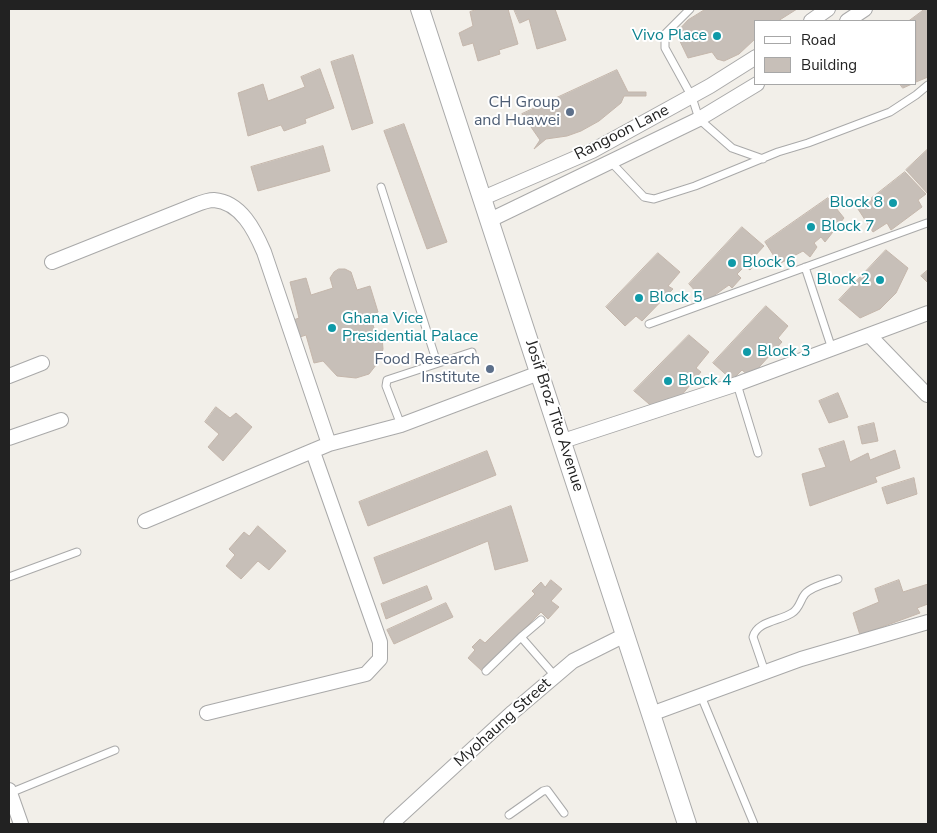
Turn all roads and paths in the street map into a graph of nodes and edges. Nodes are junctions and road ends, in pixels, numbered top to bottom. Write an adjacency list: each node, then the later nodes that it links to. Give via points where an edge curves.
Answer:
1 (420, 9): 15 (street, Josif Broz Tito Avenue)
2 (690, 9): 10 (lane, via 665,34 665,48)
3 (828, 9): 5 (street)
4 (865, 9): 6 (street)
5 (812, 20)
6 (848, 20)
7 (754, 58): 10 (street, Rangoon Lane)
8 (754, 85): 11 (street, Rangoon Lane)
9 (928, 85): 12 (lane, via 890,112)
10 (692, 97): 11 (lane); 15 (street, Rangoon Lane, via 592,150)
11 (699, 119): 12 (lane, via 732,148); 13 (street, Rangoon Lane)
12 (763, 158): 13 (lane, via 654,199 644,197)
13 (610, 161): 16 (street, Rangoon Lane)
14 (381, 187): 26 (lane)
15 (483, 198): 16 (street, Josif Broz Tito Avenue)
16 (490, 220): 27 (street, Josif Broz Tito Avenue)
17 (927, 222): 19 (lane)
18 (52, 262): 35 (street, via 195,205 214,200 233,207 248,221 260,243)
19 (805, 267): 21 (lane); 23 (lane)
20 (928, 313): 22 (street)
21 (649, 324)
22 (870, 336): 23 (street); 30 (street)
23 (832, 350): 29 (street)
24 (472, 352): 26 (lane)
25 (42, 363): 28 (street)
26 (437, 364): 32 (lane, via 387,380 386,386)
27 (539, 373): 32 (street); 34 (street, Josif Broz Tito Avenue)
28 (9, 376)
29 (737, 384): 34 (street); 37 (lane)
30 (927, 395)
31 (61, 420): 33 (street)
32 (401, 424): 35 (street)
33 (10, 433)
34 (563, 441): 44 (street, Josif Broz Tito Avenue)
35 (329, 444): 36 (street)
36 (313, 452): 38 (street); 50 (street, via 380,642 380,659 366,674)
37 (758, 453)
38 (145, 521)
39 (77, 552): 40 (lane)
40 (9, 577)
41 (838, 579): 47 (lane, via 809,590 791,614 755,631 753,637)
42 (541, 620): 45 (lane)
43 (928, 622): 47 (street)
44 (625, 635): 48 (street, Myohaung Street, via 574,661); 51 (street, Josif Broz Tito Avenue)
45 (520, 637): 46 (lane); 48 (lane)
46 (486, 671)
47 (765, 672): 49 (street)
48 (555, 676): 57 (street, Myohaung Street)
49 (700, 696): 51 (street); 59 (lane)
50 (207, 713)
51 (650, 714): 58 (street, Josif Broz Tito Avenue)
52 (115, 750): 53 (lane)
53 (9, 791): 56 (street)
54 (564, 813): 55 (lane, via 547,790)
55 (509, 815)
56 (21, 824)
57 (391, 824)
58 (687, 824)
59 (754, 824)

